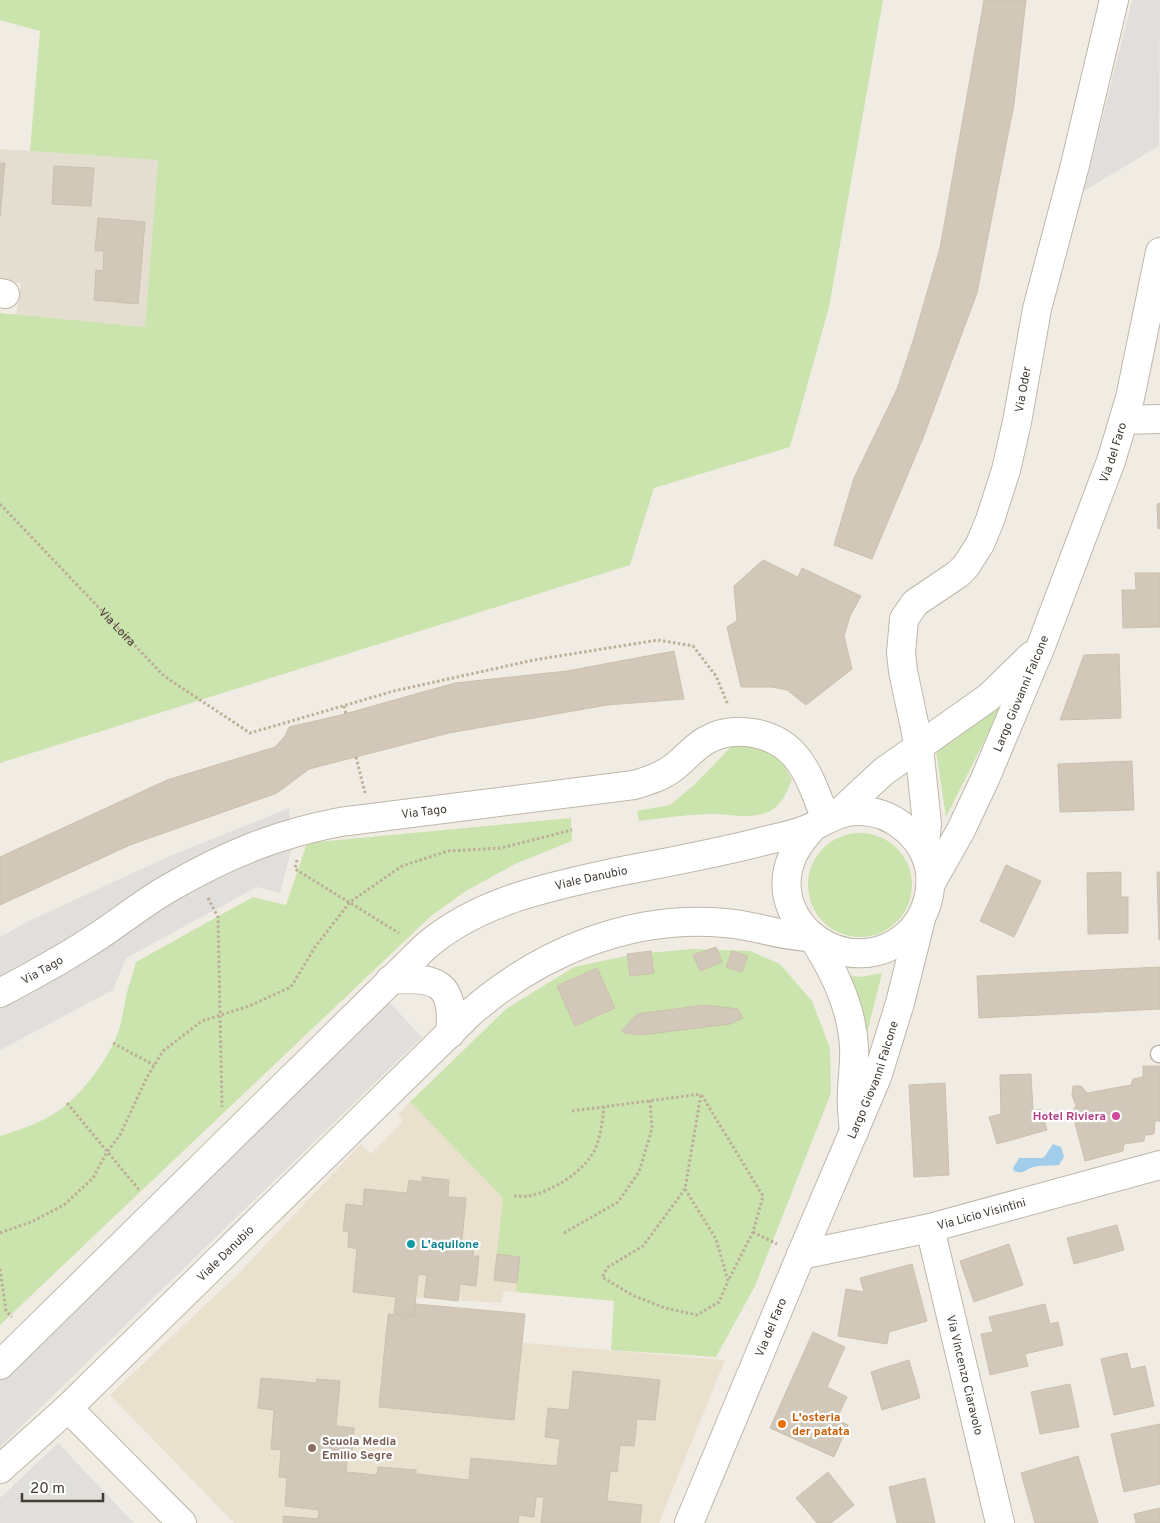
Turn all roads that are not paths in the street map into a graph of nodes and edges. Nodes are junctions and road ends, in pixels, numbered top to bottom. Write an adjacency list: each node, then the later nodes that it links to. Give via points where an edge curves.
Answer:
1 (1114, 0): 6 (street, Via Oder, via 1037,309 1013,440 990,520 972,558 958,574 915,603 904,620 902,664)
2 (1160, 252): 4 (street, Via del Faro)
3 (1160, 419): 4 (street)
4 (1124, 420): 5 (street, Via del Faro)
5 (1041, 646): 6 (street, Largo Giovanni Falcone, via 989,697); 9 (street, Largo Giovanni Falcone, via 972,809)
6 (919, 747): 7 (street, Largo Giovanni Falcone); 8 (street, Largo Giovanni Falcone, via 927,834)
7 (826, 820): 8 (street, Largo Giovanni Falcone, via 859,811 878,814 897,821); 11 (street, Largo Giovanni Falcone, via 801,840 792,856 788,873 792,908); 12 (street, Viale Danubio, via 750,845 554,885 507,901 468,918 434,939); 13 (street, Via Tago, via 806,769 795,754 768,736 722,733 700,744 673,768 634,785 371,818 305,829 244,850 164,891 89,943)
8 (924, 851): 9 (street, Largo Giovanni Falcone)
9 (931, 883): 10 (street, Largo Giovanni Falcone, via 929,901)
10 (921, 918): 11 (street, Largo Giovanni Falcone, via 891,947 871,953 850,954 830,948); 15 (street, Largo Giovanni Falcone, via 885,1057)
11 (812, 937): 14 (street, Viale Danubio, via 712,922 661,924 623,931 583,944 507,984 479,1005); 15 (street, Largo Giovanni Falcone, via 833,971 851,1024)
12 (390, 980): 14 (street, via 424,980 441,988 451,1009); 19 (street, Viale Danubio)
13 (0, 993)
14 (450, 1034): 20 (street, Viale Danubio)
15 (854, 1132): 18 (street, Via del Faro)
16 (1160, 1165): 17 (street, Via Licio Visintini)
17 (930, 1228): 18 (street, Via Licio Visintini); 24 (street, Via Vincenzo Ciaravolo)
18 (800, 1255): 23 (street, Via del Faro)
19 (0, 1365)
20 (68, 1408): 21 (street, Viale Danubio); 22 (street)
21 (0, 1469)
22 (182, 1523)
23 (689, 1523)
24 (1000, 1523)

